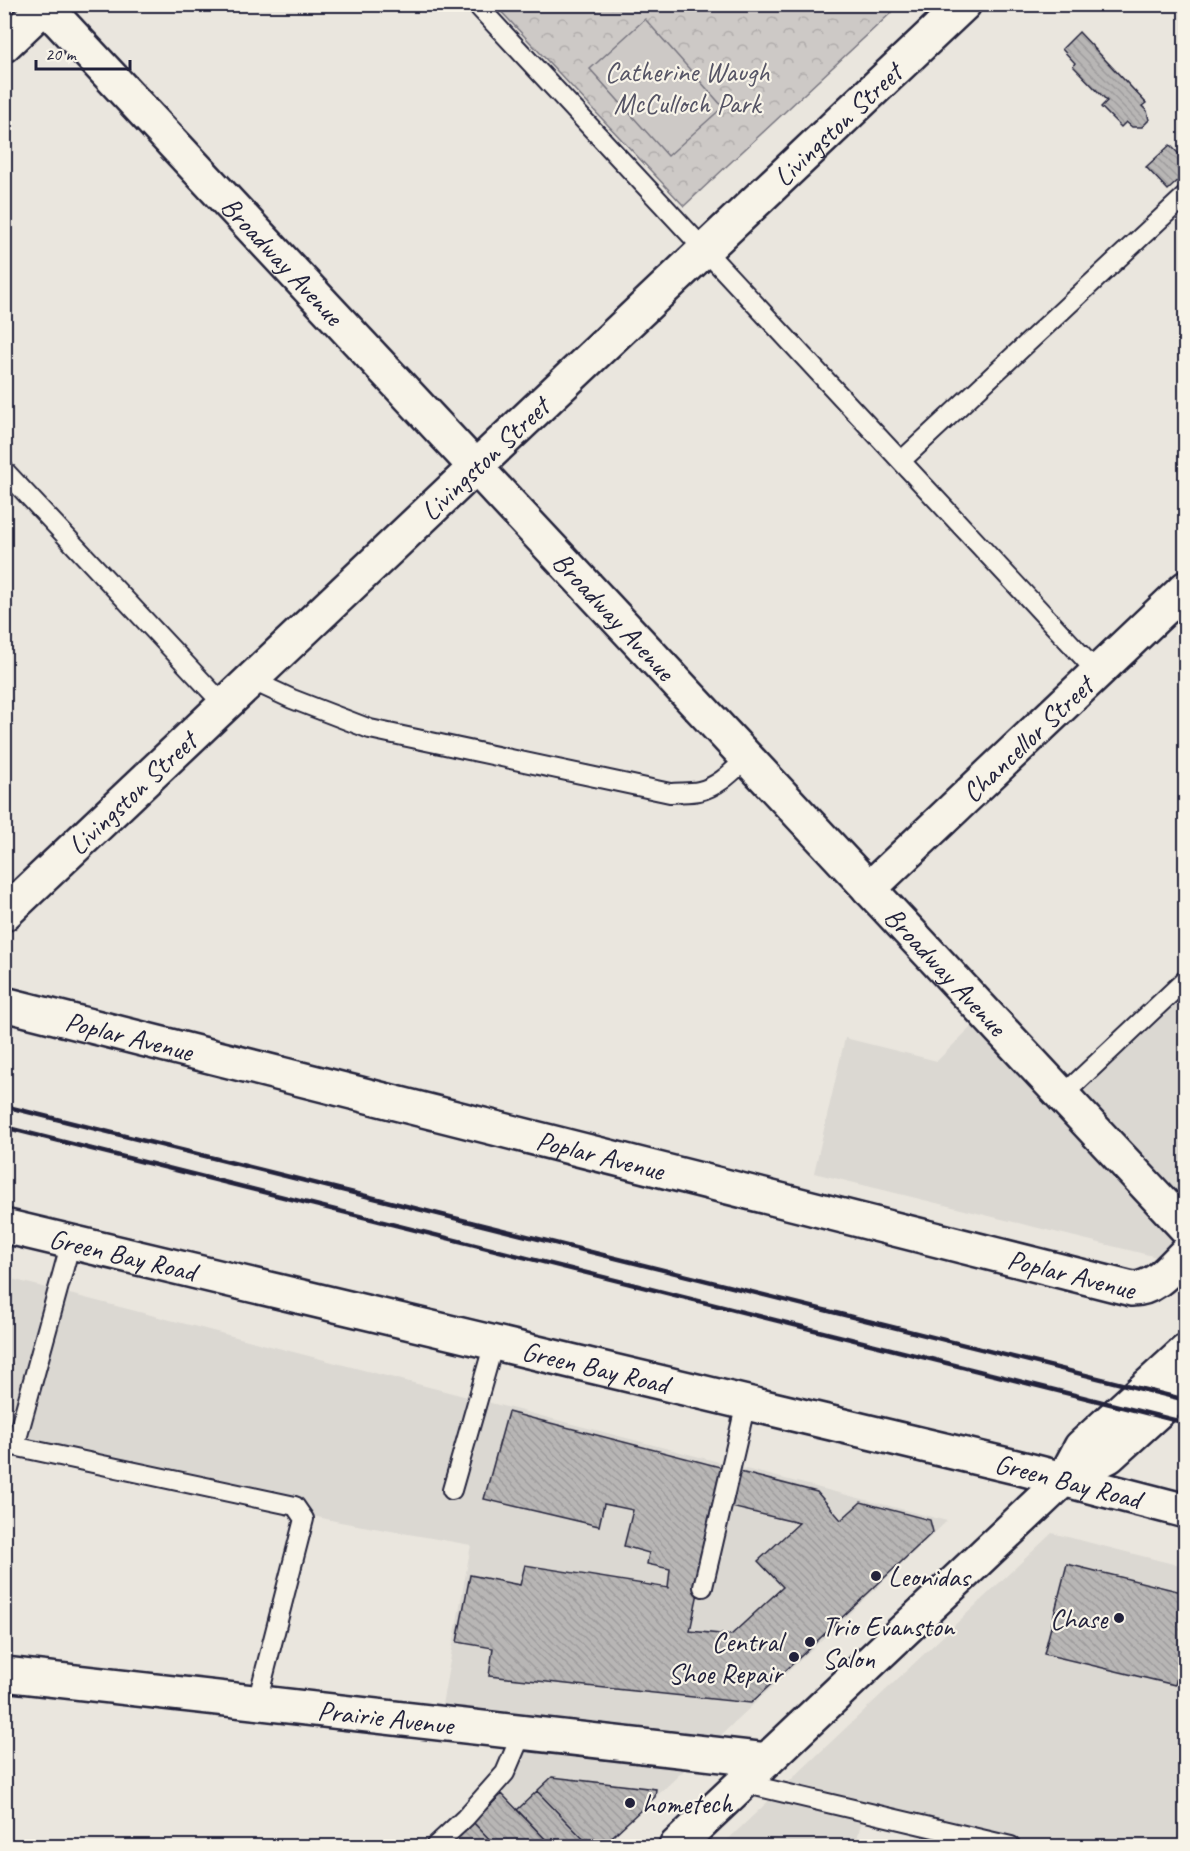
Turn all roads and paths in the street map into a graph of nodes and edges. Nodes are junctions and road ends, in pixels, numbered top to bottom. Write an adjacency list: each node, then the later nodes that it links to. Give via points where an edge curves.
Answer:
1 (476, 4): 6 (lane)
2 (964, 4): 6 (street, Livingston Street)
3 (45, 5): 4 (street); 8 (street, Broadway Avenue)
4 (4, 45)
5 (1185, 195): 7 (lane)
6 (704, 250): 7 (lane); 8 (street, Livingston Street)
7 (901, 461): 11 (lane)
8 (475, 468): 12 (street, Livingston Street); 14 (street, Broadway Avenue)
9 (4, 470): 13 (lane)
10 (1185, 588): 11 (street, Chancellor Street)
11 (1097, 672): 15 (street, Chancellor Street)
12 (251, 680): 13 (street, Livingston Street); 14 (lane, via 370,729 670,793 699,792 711,787)
13 (225, 706): 16 (street, Livingston Street)
14 (747, 758): 15 (street, Broadway Avenue)
15 (869, 889): 19 (street, Broadway Avenue)
16 (4, 914)
17 (1185, 979): 19 (lane)
18 (4, 1004): 23 (street, Poplar Avenue, via 1132,1289 1144,1289)
19 (1062, 1096): 21 (street, Broadway Avenue)
20 (4, 1226): 22 (street, Green Bay Road)
21 (1185, 1228)
22 (71, 1242): 24 (street, Green Bay Road); 28 (lane)
23 (1185, 1253)
24 (494, 1343): 27 (street, Green Bay Road); 30 (lane)
25 (1185, 1351): 29 (street, via 1081,1447)
26 (1185, 1386): 29 (street, via 1109,1456)
27 (746, 1403): 29 (street, Green Bay Road); 32 (lane)
28 (10, 1445): 34 (lane, via 295,1506 304,1519)
29 (1065, 1479): 31 (street, Green Bay Road); 36 (street)
30 (452, 1490)
31 (1185, 1511)
32 (703, 1587)
33 (4, 1674): 34 (street, Prairie Avenue)
34 (257, 1702): 35 (street, Prairie Avenue)
35 (522, 1732): 36 (street, Prairie Avenue); 38 (lane, via 506,1773)
36 (767, 1760): 37 (street)
37 (742, 1783): 39 (street); 40 (lane)
38 (435, 1846)
39 (676, 1846)
40 (1011, 1846)

